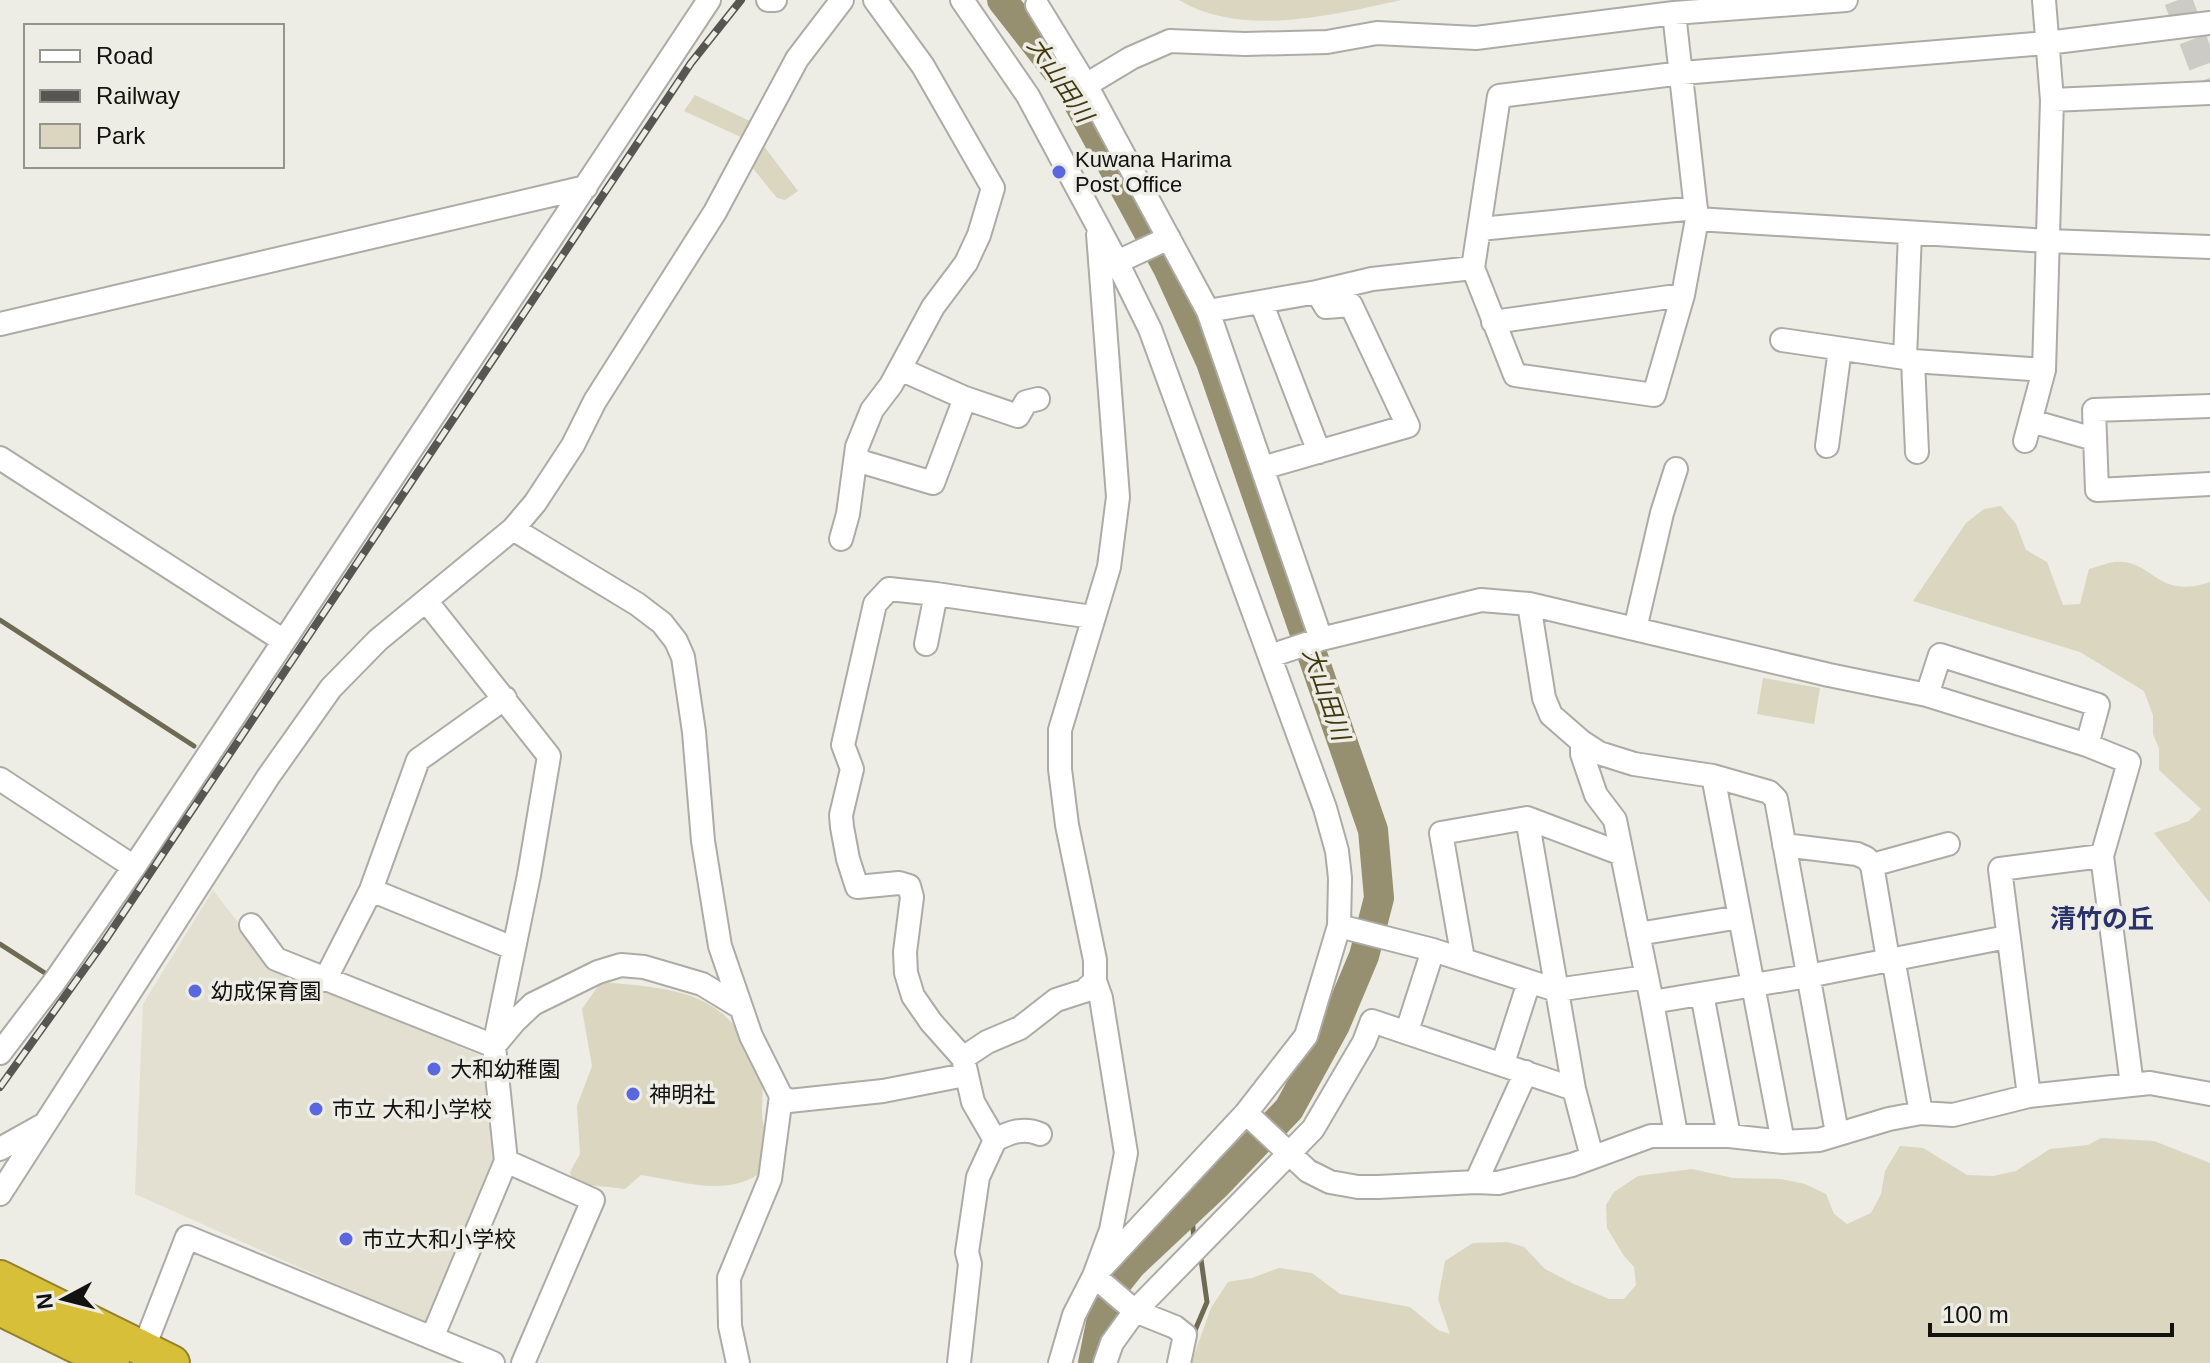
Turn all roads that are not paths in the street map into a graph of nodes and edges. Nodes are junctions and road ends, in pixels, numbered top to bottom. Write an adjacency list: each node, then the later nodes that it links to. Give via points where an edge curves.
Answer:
1 (709, 0): 17 (street)
2 (768, 0): 3 (street)
3 (775, 0)
4 (842, 0): 50 (street, via 797,59 715,212 595,401 573,445)
5 (875, 0): 36 (street, via 923,66 993,188 966,263 933,307)
6 (962, 0): 19 (street, via 1028,96)
7 (1846, 0): 10 (street)
8 (2044, 0): 12 (street)
9 (1037, 5): 14 (street)
10 (1674, 13): 13 (street); 14 (street, via 1476,38 1377,33 1327,42 1170,41)
11 (2210, 23): 12 (street)
12 (2047, 43): 13 (street); 16 (street)
13 (1682, 73): 18 (street); 20 (street, via 1499,96)
14 (1086, 85): 22 (street)
15 (2210, 93): 16 (street)
16 (2052, 100): 23 (street)
17 (586, 187): 32 (street); 58 (street)
18 (1696, 214): 20 (street); 21 (street); 28 (street)
19 (1097, 225): 25 (street); 55 (street, via 1118,497 1109,567)
20 (1480, 229): 26 (street)
21 (1910, 233): 23 (street); 35 (street)
22 (1166, 239): 25 (street); 30 (street)
23 (2048, 241): 24 (street); 37 (street)
24 (2210, 247)
25 (1122, 260): 60 (street)
26 (1473, 268): 27 (street, via 1372,279); 31 (street)
27 (1317, 292): 29 (street); 43 (street, via 1326,307 1351,305 1408,426)
28 (1683, 295): 31 (street); 31 (street, via 1654,395 1515,375)
29 (1261, 302): 30 (street); 43 (street)
30 (1208, 311): 47 (street)
31 (1493, 322)
32 (0, 324)
33 (1782, 340): 34 (street)
34 (1840, 349): 35 (street); 42 (street)
35 (1909, 359): 37 (street); 44 (street)
36 (900, 369): 38 (street); 46 (street, via 872,410)
37 (2044, 370): 41 (street, via 2028,431)
38 (965, 398): 39 (street, via 1018,416 1026,402); 46 (street, via 933,483)
39 (1038, 399)
40 (2210, 406): 41 (street, via 2094,410)
41 (2094, 439): 49 (street, via 2097,490)
42 (1827, 446)
43 (1319, 452): 47 (street)
44 (1917, 452)
45 (0, 458): 58 (street)
46 (856, 460): 51 (street)
47 (1262, 468): 57 (street)
48 (1676, 469): 56 (street)
49 (2210, 484)
50 (513, 529): 53 (street); 93 (street, via 637,604 676,641 689,696 716,925)
51 (841, 539)
52 (936, 594): 55 (street); 59 (street); 98 (street, via 889,589 875,604 843,745 852,779 841,815 857,887 909,886 905,952 913,996)
53 (427, 602): 62 (street); 107 (street, via 378,640 331,688)
54 (1529, 604): 56 (street); 57 (street, via 1481,600); 63 (street, via 1544,698 1551,715)
55 (1092, 617): 87 (street, via 1060,730 1060,769)
56 (1635, 629): 61 (street)
57 (1318, 640): 60 (street)
58 (284, 641): 73 (street)
59 (926, 644)
60 (1274, 655): 77 (street, via 1337,851)
61 (1927, 695): 64 (street); 64 (street, via 1940,655 2098,705)
62 (505, 698): 74 (street, via 418,760); 80 (street, via 549,756)
63 (1582, 742): 65 (street, via 1634,764); 70 (street, via 1596,795 1615,820)
64 (2087, 745): 71 (street, via 2129,762)
65 (1713, 776): 69 (street, via 1769,792 1776,799); 75 (street)
66 (0, 779): 73 (street)
67 (1527, 818): 70 (street); 82 (street, via 1441,833); 90 (street)
68 (1948, 844): 72 (street)
69 (1784, 845): 72 (street, via 1857,854); 84 (street)
70 (1622, 854): 78 (street)
71 (2102, 856): 79 (street, via 2000,869); 100 (street)
72 (1872, 865): 83 (street)
73 (134, 867): 96 (street)
74 (371, 890): 80 (street); 86 (street)
75 (1740, 917): 78 (street); 89 (street)
76 (251, 925): 86 (street, via 276,959)
77 (1346, 928): 81 (street); 105 (street, via 1306,1036)
78 (1638, 934): 85 (street)
79 (2007, 937): 83 (street); 104 (street)
80 (513, 948): 95 (street)
81 (1433, 950): 82 (street); 94 (street)
82 (1463, 959): 88 (street)
83 (1891, 959): 84 (street); 106 (street)
84 (1808, 976): 89 (street); 108 (street)
85 (1647, 977): 90 (street); 92 (street)
86 (325, 980): 95 (street)
87 (1095, 981): 98 (street, via 1084,991 1056,1000 1020,1028 987,1042); 120 (street, via 1126,1153 1111,1230)
88 (1529, 982): 90 (street); 97 (street)
89 (1753, 984): 91 (street); 113 (street)
90 (1556, 990): 101 (street)
91 (1702, 994): 92 (street); 111 (street)
92 (1652, 1002): 110 (street)
93 (740, 1007): 95 (street, via 702,984 621,965 533,1004); 103 (street)
94 (1407, 1031): 97 (street); 115 (street, via 1372,1021 1338,1090)
95 (494, 1046): 117 (street)
96 (0, 1053)
97 (1503, 1063): 99 (street)
98 (964, 1067): 103 (street, via 868,1093 789,1101); 112 (street, via 973,1102)
99 (1526, 1072): 101 (street); 118 (street)
100 (2132, 1085): 102 (street, via 2150,1083); 104 (street)
101 (1574, 1089): 116 (street)
102 (2210, 1094)
103 (781, 1096): 129 (street, via 770,1179 729,1278 730,1326)
104 (2029, 1096): 106 (street, via 1953,1115)
105 (1246, 1113): 115 (street); 120 (street)
106 (1921, 1113): 108 (street)
107 (46, 1123): 114 (street); 119 (street)
108 (1837, 1133): 113 (street)
109 (1040, 1134): 112 (street, via 1029,1130)
110 (1676, 1134): 111 (street); 116 (street, via 1651,1136)
111 (1729, 1136): 113 (street)
112 (995, 1140): 130 (street, via 978,1177 970,1226)
113 (1783, 1142)
114 (0, 1149)
115 (1288, 1155): 118 (street, via 1330,1182 1358,1187); 123 (street)
116 (1592, 1157): 118 (street, via 1508,1181)
117 (506, 1161): 124 (street); 128 (street, via 593,1200)
118 (1476, 1182)
119 (0, 1194)
120 (1094, 1276): 123 (street); 131 (street, via 1074,1315)
121 (0, 1278): 125 (highway)
122 (0, 1308): 126 (highway)
123 (1135, 1311): 132 (street); 133 (street, via 1185,1335)
124 (432, 1338): 125 (street, via 187,1237); 127 (street)
125 (158, 1356)
126 (112, 1363)
127 (493, 1363)
128 (523, 1363)
129 (738, 1363)
130 (959, 1363)
131 (1060, 1363)
132 (1105, 1363)
133 (1179, 1363)

